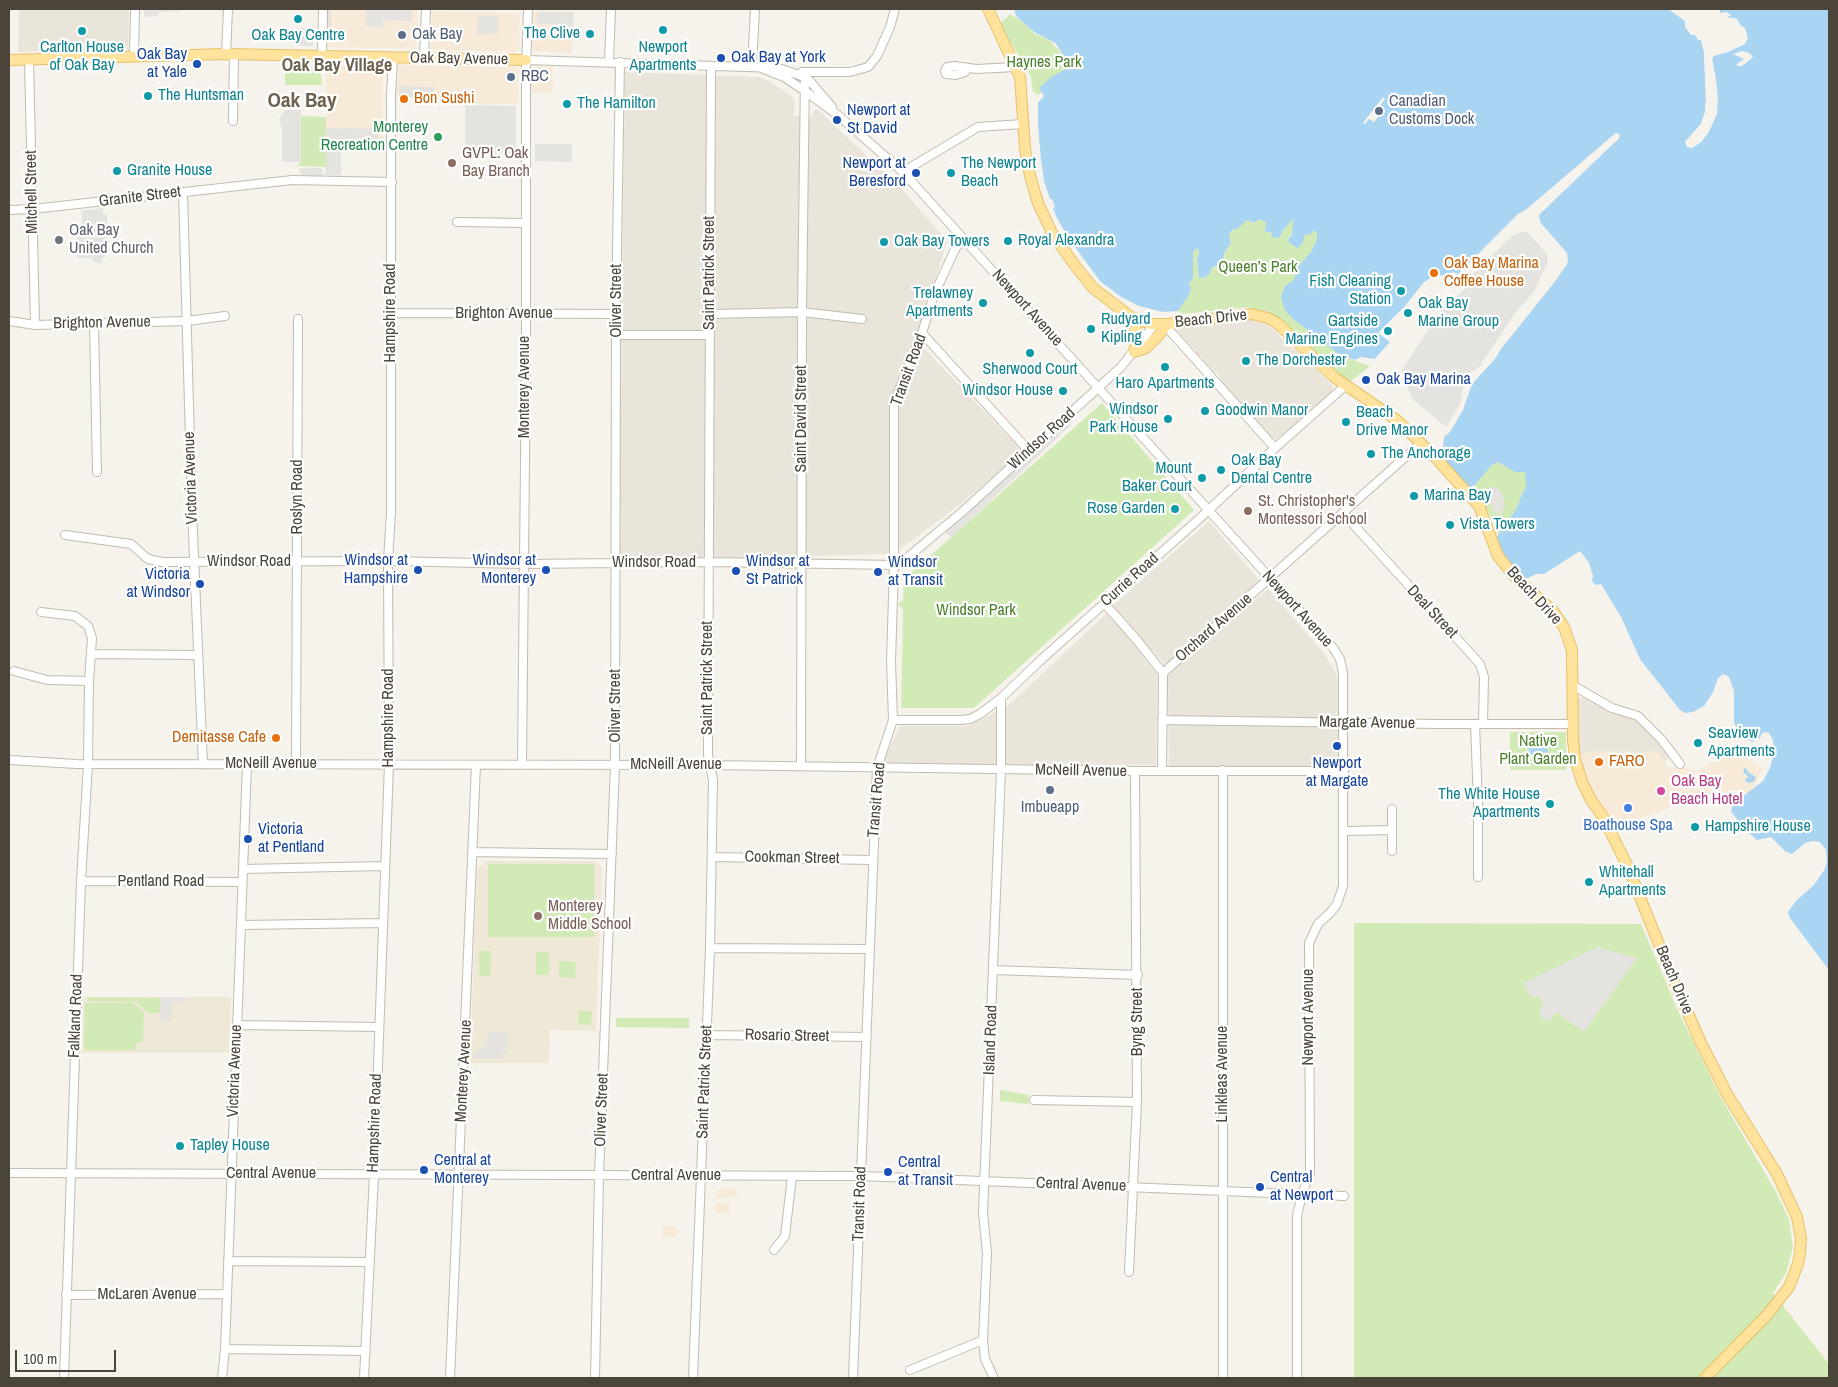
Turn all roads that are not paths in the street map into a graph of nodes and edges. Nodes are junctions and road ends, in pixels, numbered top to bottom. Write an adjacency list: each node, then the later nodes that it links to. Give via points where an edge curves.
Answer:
1 (135, 9): 11 (street)
2 (228, 9): 10 (street)
3 (323, 9): 12 (street)
4 (426, 9): 14 (street)
5 (528, 9): 17 (street, Monterey Avenue)
6 (611, 9): 18 (street)
7 (755, 9): 21 (street)
8 (895, 9): 24 (street, Oak Bay Avenue, via 878,56 868,67)
9 (988, 9): 22 (main road, Beach Drive)
10 (230, 54): 11 (main road, Oak Bay Avenue); 12 (main road, Oak Bay Avenue); 27 (street)
11 (134, 56): 16 (main road, Oak Bay Avenue)
12 (322, 56): 13 (main road, Oak Bay Avenue)
13 (393, 57): 14 (main road, Oak Bay Avenue); 30 (street, Hampshire Road)
14 (424, 58): 17 (main road, Oak Bay Avenue)
15 (9, 60): 16 (main road, Oak Bay Avenue)
16 (29, 60): 32 (street, Mitchell Street)
17 (526, 60): 18 (street, Oak Bay Avenue); 35 (street, Monterey Avenue)
18 (609, 62): 19 (street, Oak Bay Avenue)
19 (620, 62): 20 (street, Oak Bay Avenue); 40 (street, Oliver Street)
20 (712, 66): 21 (street, Oak Bay Avenue); 41 (street, Saint Patrick Street)
21 (756, 67): 24 (street, Oak Bay Avenue, via 778,68); 25 (street, Newport Avenue, via 784,77)
22 (1016, 67): 23 (street); 28 (main road, Beach Drive, via 1021,85)
23 (967, 68)
24 (805, 76): 25 (street, Saint David Street); 26 (street)
25 (805, 91): 26 (street, Newport Avenue); 37 (street, Saint David Street)
26 (839, 116): 29 (street, Newport Avenue)
27 (233, 121)
28 (1023, 124): 29 (street, via 978,127); 43 (main road, Beach Drive, via 1032,184 1050,228 1088,283)
29 (904, 173): 36 (street, Newport Avenue)
30 (392, 182): 31 (street, Granite Street, via 292,180); 38 (street, Hampshire Road)
31 (184, 192): 32 (street, Granite Street); 47 (street, Victoria Avenue)
32 (33, 209): 33 (street, Granite Street); 51 (street, Mitchell Street)
33 (9, 210)
34 (457, 222): 35 (street)
35 (526, 223): 39 (street, Monterey Avenue)
36 (965, 240): 52 (street, Transit Road, via 956,247 948,262); 57 (street, Newport Avenue)
37 (802, 312): 41 (street); 45 (street); 71 (street, Saint David Street)
38 (391, 313): 39 (street, Brighton Avenue); 65 (street, Hampshire Road)
39 (526, 314): 40 (street, Brighton Avenue); 70 (street, Monterey Avenue)
40 (616, 314): 53 (street, Oliver Street)
41 (710, 314): 54 (street, Saint Patrick Street)
42 (225, 316): 47 (street, Brighton Avenue)
43 (1131, 317): 49 (main road, Beach Drive); 55 (main road, via 1138,335)
44 (298, 319): 67 (street, Roslyn Road)
45 (862, 319)
46 (9, 321): 51 (street, Brighton Avenue)
47 (187, 321): 48 (street, Brighton Avenue); 66 (street, Victoria Avenue)
48 (94, 323): 51 (street, Brighton Avenue); 61 (street)
49 (1155, 324): 50 (main road, Beach Drive); 55 (street, Windsor Road)
50 (1167, 324): 55 (main road, via 1146,348); 56 (main road, Beach Drive, via 1252,314 1268,318); 59 (street)
51 (35, 325)
52 (922, 333): 60 (street); 72 (street, Transit Road, via 894,403)
53 (617, 335): 54 (street); 69 (street, Oliver Street)
54 (710, 336): 68 (street, Saint Patrick Street)
55 (1134, 352): 57 (street, Windsor Road)
56 (1345, 386): 58 (main road, Beach Drive, via 1398,421); 59 (street, Currie Road)
57 (1098, 388): 60 (street, Windsor Road); 62 (street, Newport Avenue)
58 (1421, 443): 63 (street, Orchard Avenue); 81 (main road, Beach Drive, via 1479,506 1498,556 1514,576 1559,618 1572,650)
59 (1275, 448): 62 (street, Currie Road)
60 (1029, 451): 72 (street, Windsor Road, via 908,558)
61 (98, 472)
62 (1208, 510): 73 (street, Newport Avenue); 74 (street, Currie Road)
63 (1343, 513): 73 (street, Orchard Avenue); 86 (street, Deal Street, via 1480,664 1484,677)
64 (65, 535): 66 (street, Windsor Road, via 131,544 148,559 162,562)
65 (388, 560): 67 (street, Windsor Road); 70 (street, Windsor Road); 93 (street, Hampshire Road)
66 (194, 562): 67 (street, Windsor Road); 77 (street, Victoria Avenue)
67 (297, 562): 92 (street, Roslyn Road)
68 (709, 562): 69 (street, Windsor Road); 71 (street, Windsor Road); 97 (street, Saint Patrick Street)
69 (617, 563): 70 (street, Windsor Road); 98 (street, Oliver Street)
70 (524, 564): 96 (street, Monterey Avenue)
71 (802, 564): 72 (street, Windsor Road); 99 (street, Saint David Street)
72 (894, 565): 83 (street, Transit Road)
73 (1270, 579): 79 (street, Orchard Avenue); 85 (street, Newport Avenue, via 1340,659 1344,673)
74 (1104, 603): 79 (street); 82 (street, Currie Road)
75 (41, 612): 76 (street, Falkland Road, via 75,616 88,626)
76 (92, 654): 77 (street); 80 (street, Falkland Road)
77 (197, 655): 90 (street, Victoria Avenue)
78 (14, 671): 80 (street, via 47,680)
79 (1163, 673): 84 (street)
80 (89, 681): 89 (street, Falkland Road)
81 (1574, 686): 87 (main road, Beach Drive); 94 (street, via 1612,708 1638,716)
82 (1001, 698): 83 (street, Currie Road, via 970,719); 101 (street, Island Road)
83 (893, 720): 100 (street, Transit Road)
84 (1162, 720): 85 (street, Margate Avenue); 104 (street)
85 (1344, 723): 86 (street, Margate Avenue); 105 (street, Newport Avenue)
86 (1479, 724): 87 (street, Margate Avenue); 116 (street, Deal Street, via 1475,764)
87 (1572, 724): 165 (main road, Beach Drive, via 1575,759 1582,782 1604,817 1628,867 1670,972 1727,1094 1777,1174 1798,1218 1800,1254 1789,1287)
88 (9, 760): 89 (street, McNeill Avenue)
89 (88, 764): 90 (street, McNeill Avenue); 117 (street, Falkland Road)
90 (203, 764): 91 (street, McNeill Avenue)
91 (247, 764): 92 (street, McNeill Avenue); 115 (street, Victoria Avenue)
92 (296, 764): 93 (street, McNeill Avenue)
93 (389, 764): 95 (street, McNeill Avenue); 114 (street, Hampshire Road)
94 (1680, 764)
95 (476, 765): 96 (street, McNeill Avenue); 110 (street, Monterey Avenue)
96 (522, 765): 98 (street, McNeill Avenue)
97 (710, 765): 98 (street, McNeill Avenue); 99 (street, McNeill Avenue); 112 (street, Saint Patrick Street, via 713,780)
98 (615, 766): 111 (street, Oliver Street)
99 (801, 766): 100 (street, McNeill Avenue)
100 (877, 768): 101 (street, McNeill Avenue); 113 (street, Transit Road)
101 (1001, 770): 103 (street, McNeill Avenue); 123 (street, Island Road)
102 (1223, 770): 104 (street, McNeill Avenue); 105 (street, McNeill Avenue); 142 (street, Linkleas Avenue)
103 (1135, 771): 104 (street, McNeill Avenue); 124 (street, Byng Street)
104 (1162, 771)
105 (1344, 771): 108 (street, Newport Avenue)
106 (1392, 809): 107 (street)
107 (1392, 830): 108 (street); 109 (street)
108 (1344, 831): 143 (street, Newport Avenue, via 1343,886 1337,904 1318,924 1309,943 1310,1173)
109 (1392, 851)
110 (472, 852): 111 (street); 135 (street, Monterey Avenue)
111 (612, 854): 136 (street, Oliver Street)
112 (712, 856): 113 (street, Cookman Street); 121 (street, Saint Patrick Street)
113 (872, 860): 122 (street, Transit Road)
114 (384, 866): 115 (street); 119 (street, Hampshire Road)
115 (243, 869): 118 (street, Victoria Avenue)
116 (1478, 877)
117 (81, 881): 118 (street, Pentland Road); 132 (street, Falkland Road)
118 (242, 882): 120 (street, Victoria Avenue)
119 (382, 923): 120 (street); 126 (street, Hampshire Road)
120 (241, 925): 125 (street, Victoria Avenue)
121 (710, 948): 122 (street); 127 (street, Saint Patrick Street)
122 (870, 949): 128 (street, Transit Road)
123 (993, 970): 124 (street); 140 (street, Island Road)
124 (1138, 975): 130 (street, Byng Street)
125 (237, 1025): 126 (street); 133 (street, Victoria Avenue)
126 (379, 1027): 134 (street, Hampshire Road)
127 (706, 1034): 128 (street, Rosario Street); 137 (street, Saint Patrick Street)
128 (867, 1036): 139 (street, Transit Road)
129 (1034, 1100): 130 (street)
130 (1138, 1102): 141 (street, Byng Street)
131 (9, 1173): 132 (street, Central Avenue)
132 (70, 1173): 133 (street, Central Avenue); 150 (street, Falkland Road)
133 (231, 1174): 134 (street, Central Avenue); 146 (street, Victoria Avenue)
134 (374, 1175): 135 (street, Central Avenue); 147 (street, Hampshire Road)
135 (459, 1175): 136 (street, Central Avenue); 158 (street, Monterey Avenue)
136 (599, 1176): 137 (street, Central Avenue); 159 (street, Oliver Street)
137 (701, 1176): 138 (street, Central Avenue); 160 (street, Saint Patrick Street)
138 (792, 1176): 139 (street, Central Avenue); 145 (street, via 785,1236)
139 (861, 1176): 140 (street, Central Avenue); 161 (street, Transit Road)
140 (985, 1182): 141 (street, Central Avenue); 151 (street, Island Road, via 987,1253)
141 (1134, 1187): 142 (street, Central Avenue); 148 (street, Byng Street)
142 (1223, 1190): 143 (street, Central Avenue); 163 (street, Linkleas Avenue)
143 (1302, 1194): 144 (street, Central Avenue); 164 (street, Newport Avenue, via 1297,1216)
144 (1344, 1196)
145 (774, 1250)
146 (228, 1261): 147 (street); 149 (street, Victoria Avenue)
147 (370, 1262): 153 (street, Hampshire Road)
148 (1129, 1272)
149 (227, 1294): 150 (street, McLaren Avenue); 152 (street, Victoria Avenue)
150 (66, 1296): 155 (street, Falkland Road)
151 (983, 1340): 154 (street); 162 (street, Island Road, via 985,1359)
152 (225, 1349): 153 (street); 156 (street, Victoria Avenue)
153 (366, 1351): 157 (street, Hampshire Road)
154 (910, 1370)
155 (64, 1378)
156 (222, 1378)
157 (364, 1378)
158 (450, 1378)
159 (595, 1378)
160 (693, 1378)
161 (853, 1378)
162 (994, 1378)
163 (1223, 1378)
164 (1297, 1378)
165 (1705, 1378)

